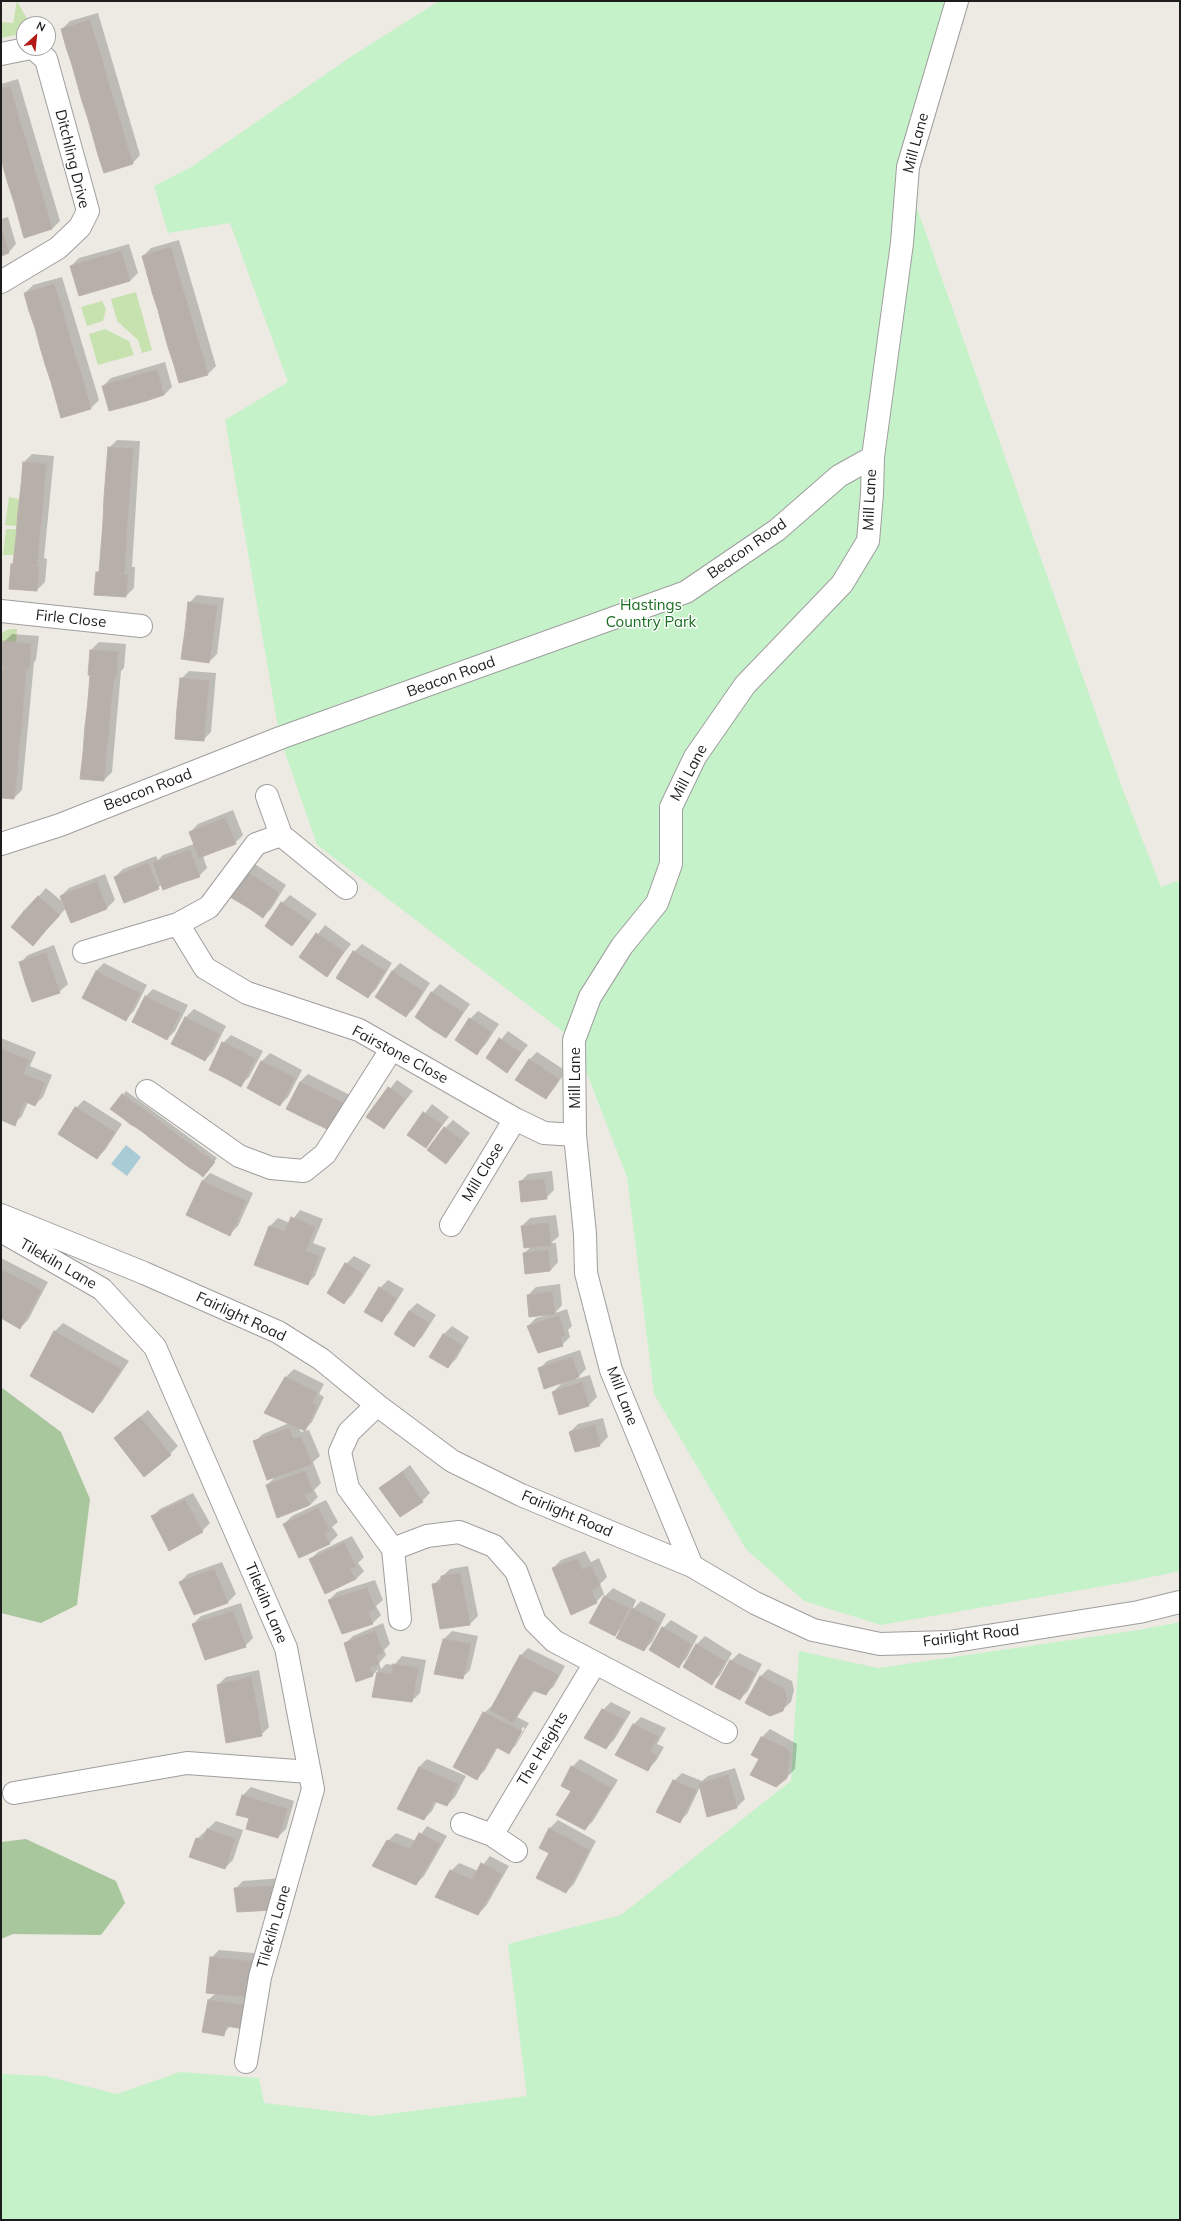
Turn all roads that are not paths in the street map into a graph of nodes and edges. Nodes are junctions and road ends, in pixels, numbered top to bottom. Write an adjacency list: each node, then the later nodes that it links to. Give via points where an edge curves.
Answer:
1 (957, 1): 6 (street, Mill Lane, via 908,167 902,243)
2 (16, 51): 3 (street, Ditchling Drive)
3 (1, 54)
4 (41, 56): 5 (street, Ditchling Drive, via 46,60 88,211 80,227 58,248)
5 (1, 282)
6 (873, 457): 11 (street, Beacon Road, via 839,476 777,530 686,592 280,738 60,825); 18 (street, Mill Lane, via 868,541 842,584 745,685 695,757 671,807 671,864 657,903 622,946 590,997 574,1040)
7 (1, 612): 8 (street, Firle Close)
8 (141, 626)
9 (267, 796): 10 (street)
10 (282, 835): 12 (street); 13 (street, via 256,844 209,907)
11 (1, 844)
12 (346, 888)
13 (178, 924): 14 (street); 15 (street, Fairstone Close, via 205,968 247,994 359,1030)
14 (84, 952)
15 (391, 1050): 16 (street, via 325,1154 304,1171 271,1168 239,1156); 17 (street, Fairstone Close)
16 (146, 1091)
17 (515, 1119): 18 (street, Fairstone Close, via 544,1133); 20 (street, Mill Close)
18 (575, 1135): 24 (street, Mill Lane, via 585,1234 586,1273 596,1316 611,1370)
19 (1, 1215): 22 (street, Fairlight Road, via 144,1273 278,1332 321,1359)
20 (451, 1225)
21 (1, 1231): 29 (street, Tilekiln Lane, via 102,1289 155,1347 286,1648)
22 (377, 1405): 23 (street, via 349,1432 340,1452 348,1488); 24 (street, Fairlight Road, via 452,1461 521,1495)
23 (393, 1549): 26 (street); 27 (street, via 427,1536 459,1532 494,1546 516,1570 535,1622 554,1641)
24 (692, 1566): 25 (street, Fairlight Road, via 755,1603 813,1630 880,1644 948,1642 1138,1612)
25 (1180, 1602)
26 (400, 1619)
27 (595, 1664): 28 (street); 32 (street, The Heights)
28 (726, 1732)
29 (310, 1772): 30 (street, via 187,1763); 34 (street, Tilekiln Lane, via 313,1789 260,1977)
30 (14, 1793)
31 (462, 1824): 32 (street)
32 (492, 1835): 33 (street)
33 (516, 1851)
34 (246, 2062)

